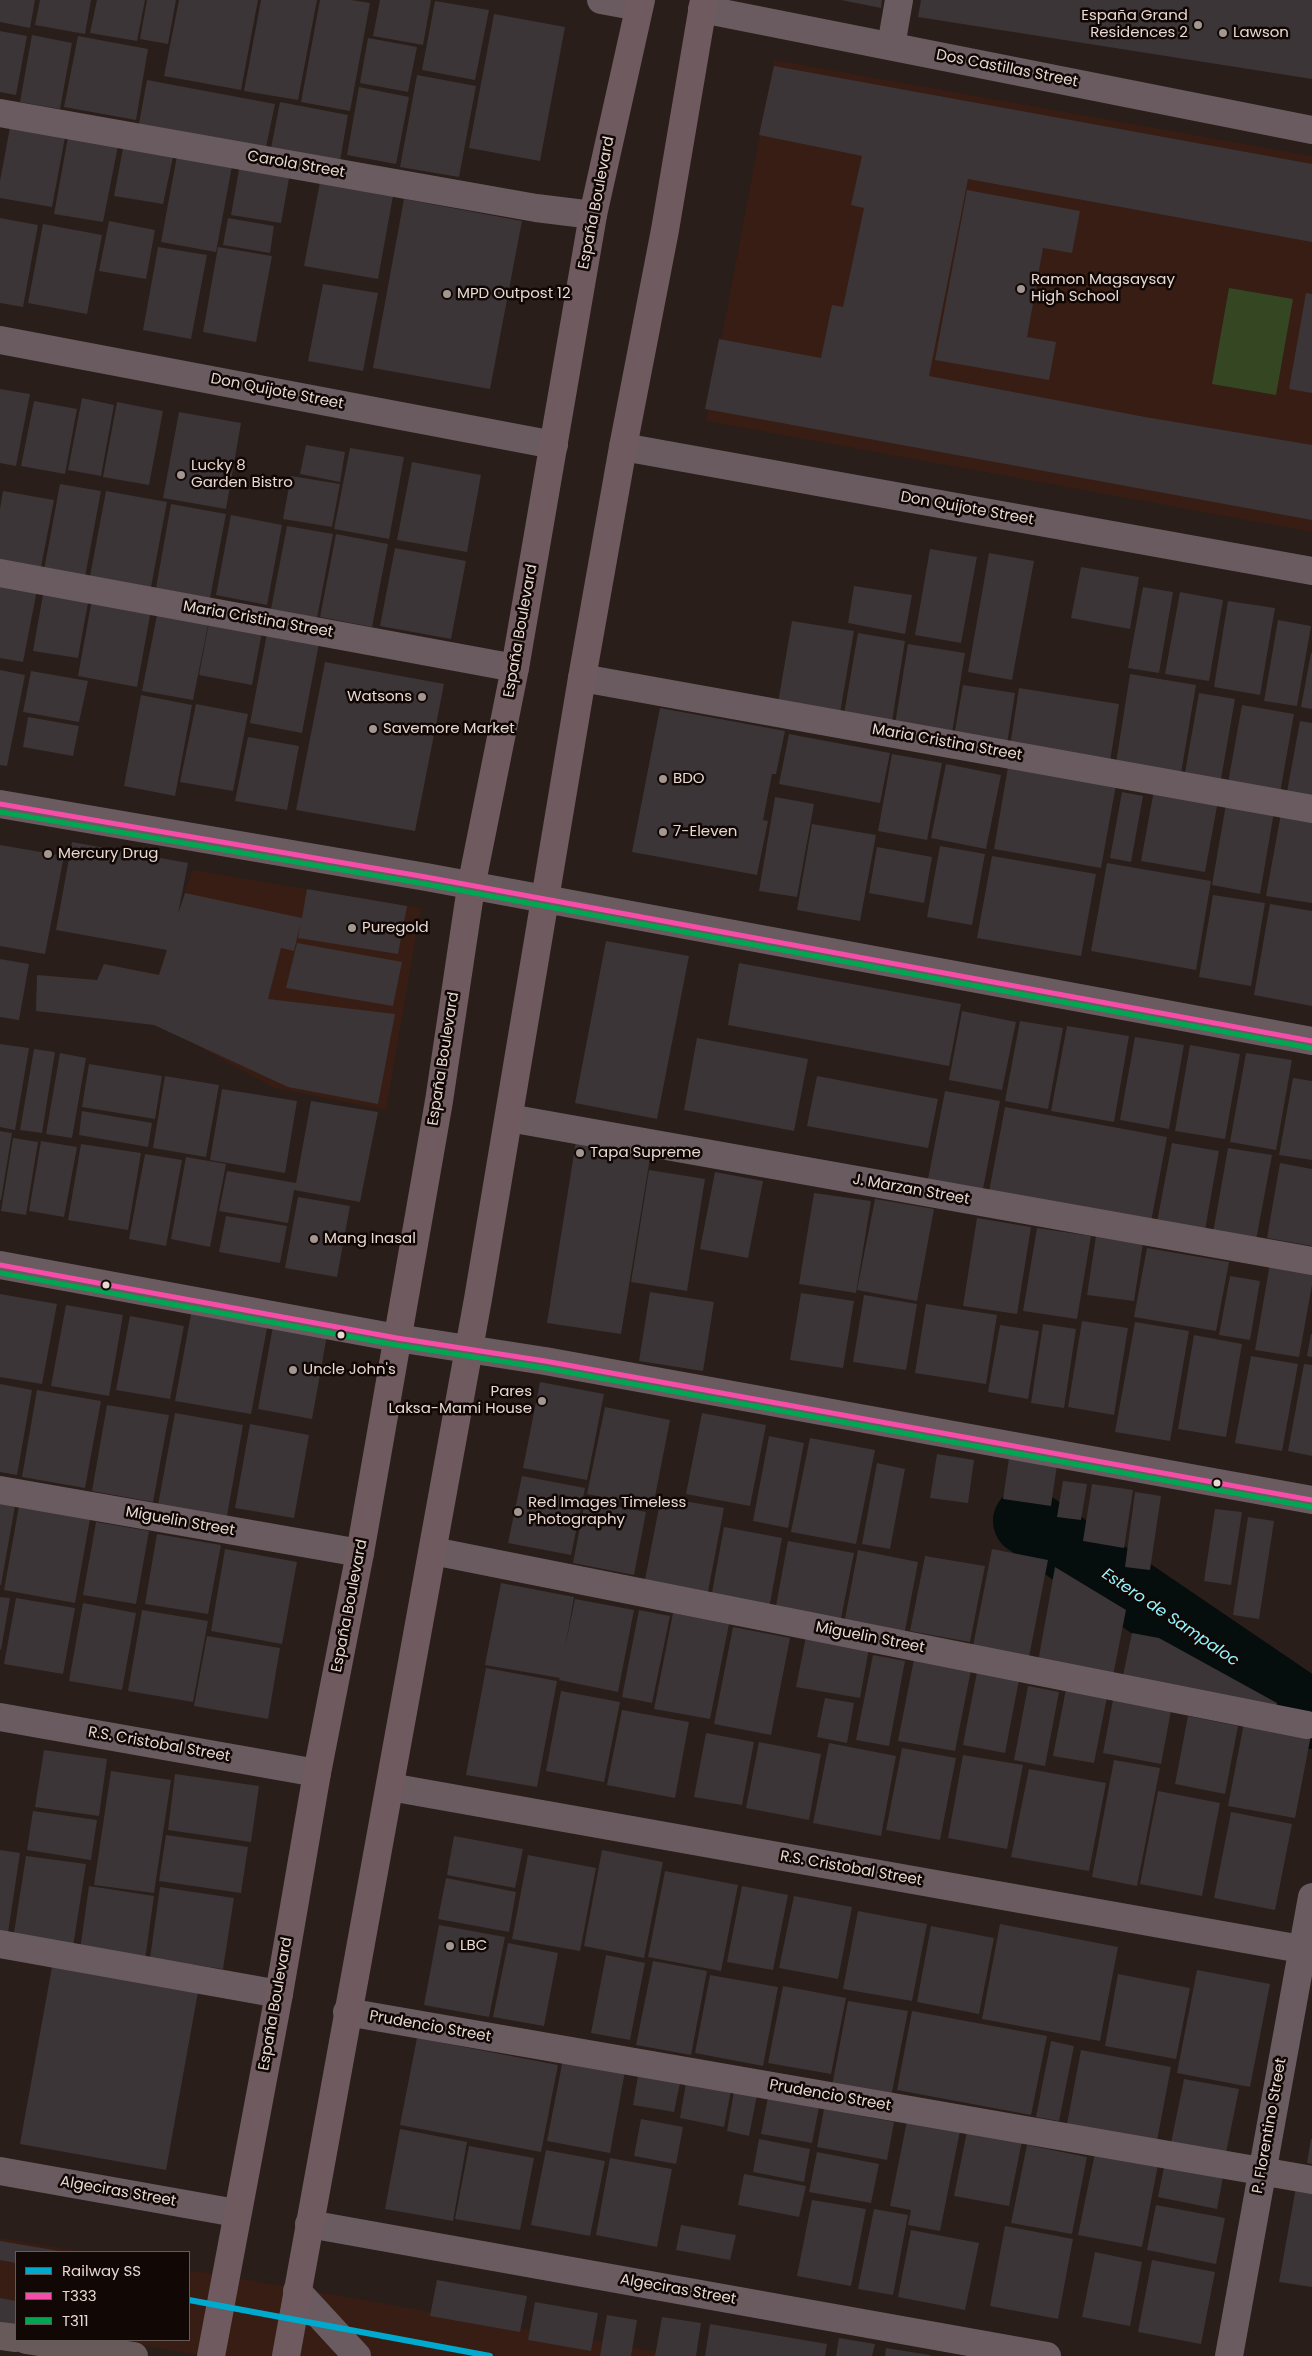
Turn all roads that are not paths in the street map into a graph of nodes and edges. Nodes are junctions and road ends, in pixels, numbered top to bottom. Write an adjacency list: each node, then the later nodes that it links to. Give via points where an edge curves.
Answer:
1 (602, 0): 3 (street)
2 (899, 0): 5 (street)
3 (640, 3): 8 (main road, España Boulevard)
4 (703, 5): 5 (street, Dos Castillas Street); 11 (main road, via 665,230)
5 (891, 46): 7 (street, Dos Castillas Street)
6 (0, 113): 8 (street, Carola Street, via 536,208)
7 (1312, 130)
8 (593, 215): 10 (main road, España Boulevard)
9 (0, 340): 10 (street, Don Quijote Street)
10 (554, 445): 14 (main road, España Boulevard)
11 (622, 447): 12 (street, Don Quijote Street); 15 (main road)
12 (1312, 571)
13 (0, 573): 14 (street, Maria Cristina Street)
14 (515, 668): 18 (main road, España Boulevard)
15 (582, 678): 17 (street, Maria Cristina Street); 19 (main road)
16 (0, 804): 18 (street)
17 (1312, 809)
18 (471, 887): 19 (street); 24 (main road, España Boulevard)
19 (546, 901): 20 (street); 21 (main road)
20 (1312, 1041)
21 (509, 1118): 22 (street, J. Marzan Street); 25 (main road)
22 (1312, 1261)
23 (0, 1265): 24 (street)
24 (397, 1338): 25 (street); 29 (main road, España Boulevard)
25 (469, 1350): 27 (street, via 546,1361); 28 (main road)
26 (0, 1490): 29 (street, Miguelin Street)
27 (1312, 1500)
28 (433, 1551): 31 (street, Miguelin Street); 33 (main road)
29 (360, 1553): 32 (main road, España Boulevard)
30 (0, 1717): 32 (street, R.S. Cristobal Street)
31 (1307, 1725)
32 (317, 1773): 37 (main road, España Boulevard)
33 (390, 1787): 36 (street, R.S. Cristobal Street); 38 (main road)
34 (1312, 1897): 36 (street, P. Florentino Street)
35 (0, 1944): 37 (street)
36 (1306, 1950): 39 (street, P. Florentino Street)
37 (279, 1994): 42 (main road, España Boulevard)
38 (347, 2012): 39 (street, Prudencio Street); 43 (main road)
39 (1262, 2170): 41 (street, Prudencio Street); 53 (street, P. Florentino Street)
40 (0, 2171): 42 (street, Algeciras Street)
41 (1312, 2180)
42 (236, 2214): 49 (main road, España Boulevard)
43 (309, 2224): 44 (main road); 52 (street, Algeciras Street)
44 (297, 2291): 50 (main road); 51 (street)
45 (0, 2336): 46 (highway)
46 (15, 2338)
47 (33, 2341): 48 (highway)
48 (134, 2356)
49 (210, 2356)
50 (286, 2356)
51 (357, 2356)
52 (1047, 2356)
53 (1230, 2356)

